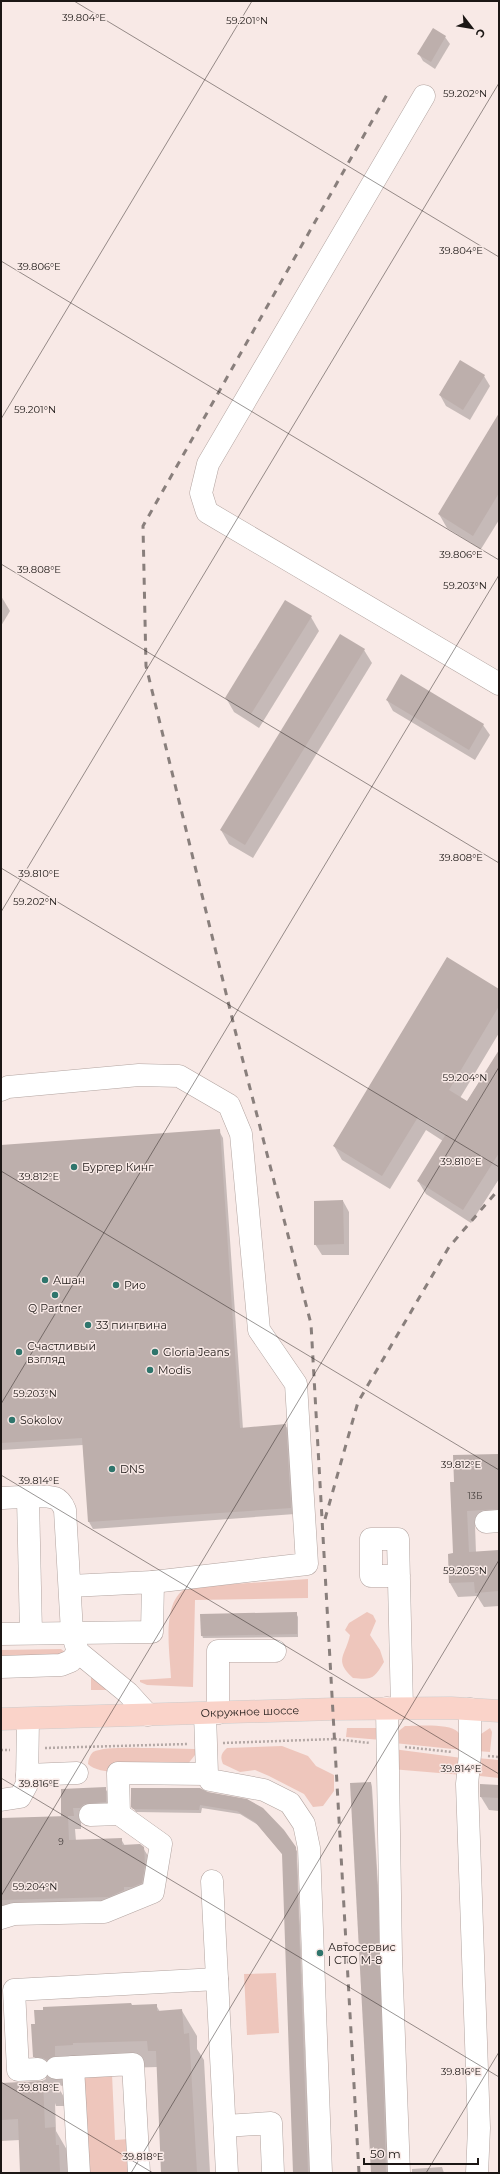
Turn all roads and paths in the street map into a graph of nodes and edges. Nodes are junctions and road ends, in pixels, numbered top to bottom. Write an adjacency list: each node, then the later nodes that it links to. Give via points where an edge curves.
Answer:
1 (424, 96): 2 (lane, via 208,464 201,493 207,512)
2 (499, 684)
3 (1, 1090): 7 (lane, via 8,1087 139,1075 179,1076 229,1106 241,1134 258,1330 296,1384 307,1564)
4 (1, 1498): 5 (lane)
5 (28, 1498): 8 (lane, via 54,1498 63,1505); 9 (lane)
6 (399, 1576): 14 (lane)
7 (153, 1582): 8 (lane); 11 (lane, via 152,1632)
8 (70, 1586): 11 (lane)
9 (31, 1633): 10 (lane); 11 (lane)
10 (1, 1634)
11 (75, 1642): 13 (lane, via 71,1661 61,1664); 18 (lane)
12 (275, 1651): 17 (lane, via 218,1651)
13 (1, 1667)
14 (394, 1708): 15 (main road, Окружное шоссе); 17 (main road, Окружное шоссе); 22 (lane)
15 (470, 1709): 16 (main road, Окружное шоссе); 25 (lane)
16 (499, 1711)
17 (212, 1713): 18 (main road, Окружное шоссе); 21 (lane)
18 (148, 1715): 20 (main road, Окружное шоссе)
19 (1, 1719): 20 (main road, Окружное шоссе)
20 (28, 1719): 23 (lane)
21 (206, 1743): 22 (path, via 336,1739); 23 (path); 28 (lane)
22 (386, 1745): 25 (path); 44 (lane)
23 (28, 1749): 24 (path); 29 (lane)
24 (1, 1750)
25 (470, 1755): 26 (path); 45 (lane, via 467,1784 479,2120)
26 (499, 1757)
27 (77, 1772): 29 (lane)
28 (207, 1774): 31 (lane, via 118,1773); 43 (lane, via 210,1780 218,1783 264,1790 290,1803 304,1824 309,1848)
29 (27, 1775): 30 (lane, via 27,1784 20,1797)
30 (1, 1800)
31 (119, 1814): 32 (lane); 34 (lane, via 161,1844 153,1892 104,1912 14,1914)
32 (90, 1815)
33 (212, 1881): 35 (lane)
34 (1, 1918)
35 (218, 1979): 36 (lane, via 14,1990); 38 (lane)
36 (8, 2019): 37 (lane, via 18,2070)
37 (56, 2068): 39 (lane); 40 (lane, via 133,2064)
38 (225, 2126): 41 (lane); 42 (lane, via 271,2123)
39 (79, 2173)
40 (139, 2173)
41 (227, 2173)
42 (273, 2173)
43 (321, 2173)
44 (399, 2173)
45 (477, 2173)

